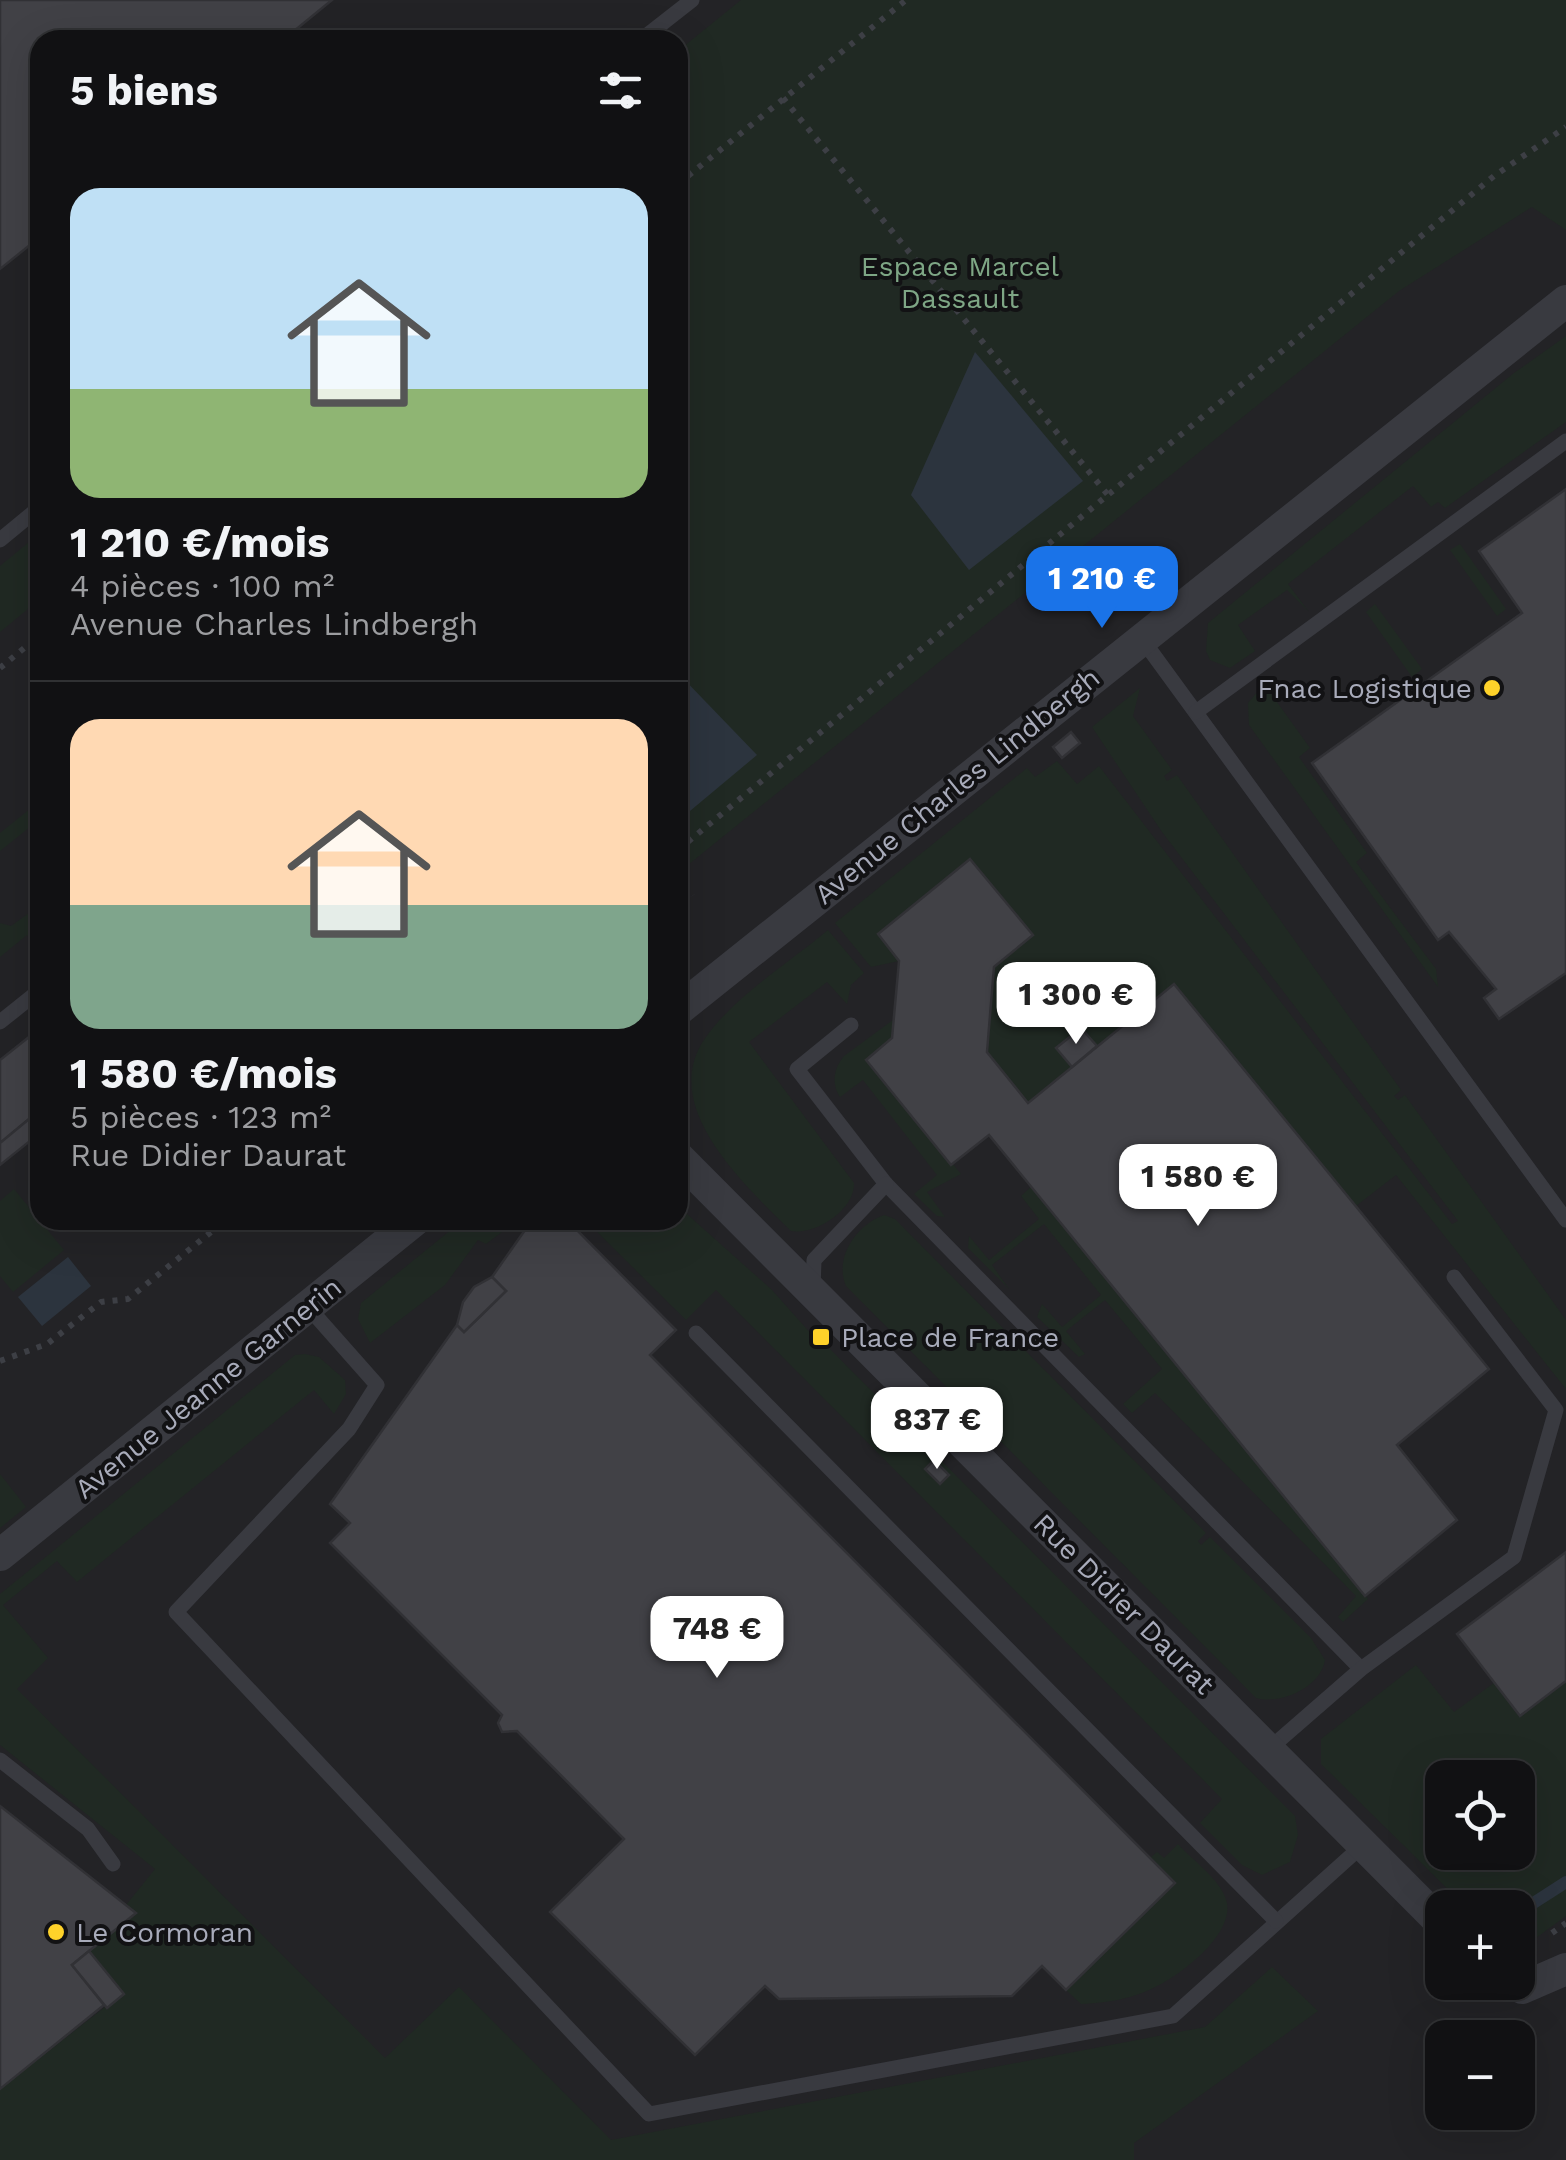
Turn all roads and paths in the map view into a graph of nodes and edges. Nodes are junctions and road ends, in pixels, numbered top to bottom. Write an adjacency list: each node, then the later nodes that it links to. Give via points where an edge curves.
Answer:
1 (692, 0): 3 (lane)
2 (906, 0): 4 (path)
3 (653, 30)
4 (783, 98): 6 (path); 9 (path)
5 (1566, 127): 9 (path, via 1494,176)
6 (688, 176)
7 (1566, 301): 12 (street, Avenue Charles Lindbergh)
8 (1566, 441): 15 (lane)
9 (1108, 494): 16 (path)
10 (30, 515): 11 (lane)
11 (0, 540)
12 (1142, 639): 15 (lane); 20 (street, Avenue Charles Lindbergh)
13 (30, 643): 14 (path)
14 (0, 668)
15 (1196, 712): 25 (lane)
16 (688, 842)
17 (688, 890): 18 (path)
18 (692, 896)
19 (30, 998): 21 (lane)
20 (688, 1002)
21 (0, 1022)
22 (851, 1025): 24 (lane, via 797,1069)
23 (688, 1167): 29 (street, Rue Didier Daurat)
24 (886, 1184): 29 (lane, via 814,1260); 34 (lane)
25 (1566, 1220)
26 (213, 1230): 32 (path, via 128,1298 101,1302 47,1344)
27 (403, 1230): 30 (street, Avenue Jeanne Garnerin)
28 (1454, 1278): 34 (lane, via 1556,1410 1514,1557)
29 (813, 1294): 35 (street, Rue Didier Daurat)
30 (308, 1307): 33 (street, Avenue Jeanne Garnerin); 40 (lane, via 377,1386 348,1430 176,1612 649,2114 1173,2016)
31 (696, 1334): 40 (lane)
32 (0, 1361)
33 (0, 1555)
34 (1361, 1669): 35 (lane)
35 (1269, 1749): 37 (street, Rue Didier Daurat)
36 (0, 1760): 38 (lane, via 88,1829)
37 (1363, 1845): 39 (street, Rue Didier Daurat); 40 (lane)
38 (113, 1864)
39 (1425, 1907)
40 (1276, 1921)
41 (1566, 1969): 42 (street)
42 (1535, 1979)

